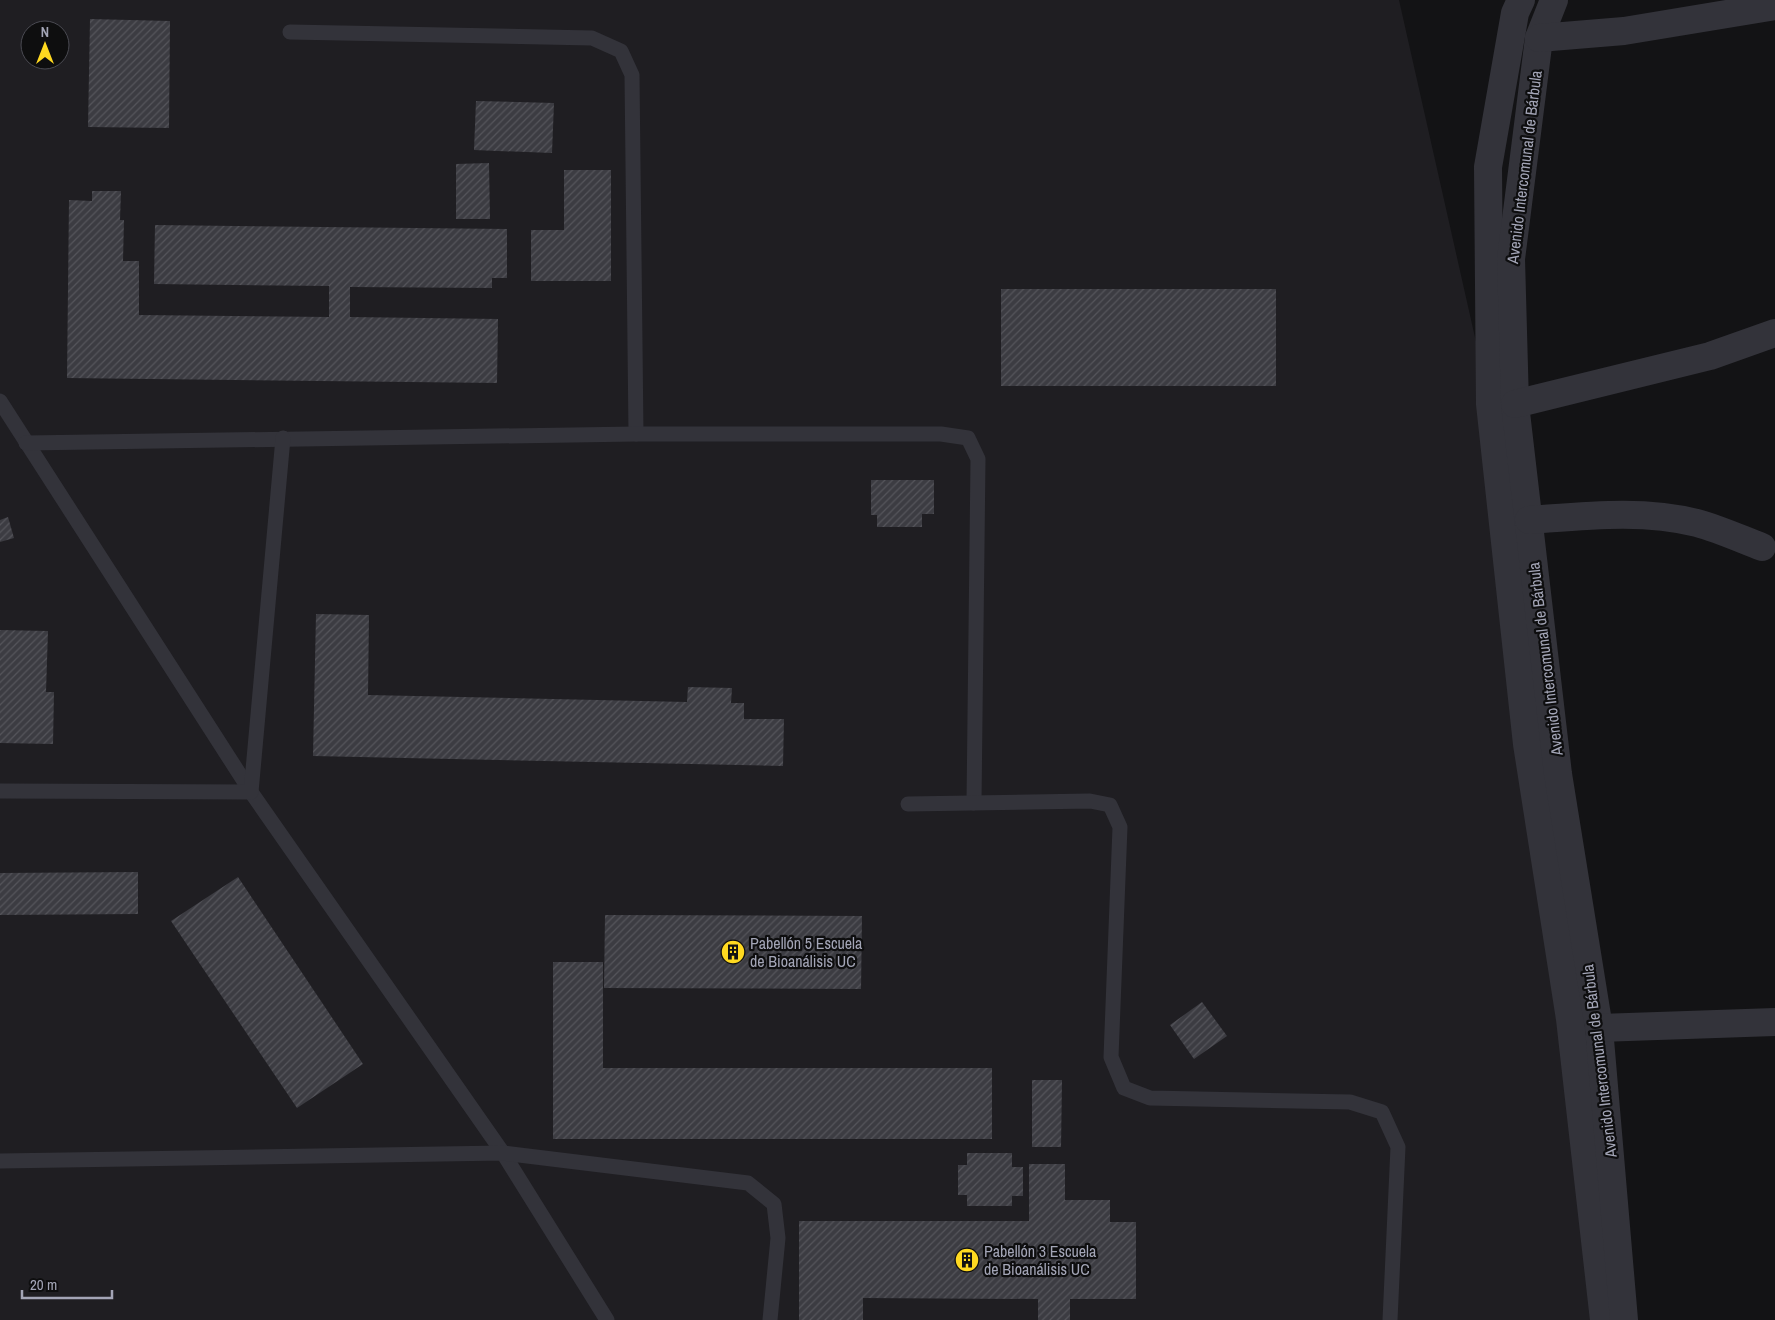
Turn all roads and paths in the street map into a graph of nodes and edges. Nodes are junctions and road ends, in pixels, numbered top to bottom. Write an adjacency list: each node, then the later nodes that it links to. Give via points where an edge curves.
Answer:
1 (1521, 0): 25 (street, Avenido Intercomunal de Bárbula, via 1515,13 1488,167 1490,404 1527,744 1570,1019)
2 (1554, 0): 5 (street, Avenido Intercomunal de Bárbula)
3 (1775, 6): 5 (street, via 1624,31)
4 (290, 32): 9 (lane, via 592,38 621,51 632,75)
5 (1539, 38): 8 (street, Avenido Intercomunal de Bárbula, via 1512,259)
6 (1775, 332): 8 (street, via 1710,356)
7 (0, 400): 11 (lane)
8 (1515, 404): 12 (street, Avenido Intercomunal de Bárbula)
9 (636, 434): 10 (lane); 16 (lane, via 941,434 968,438 978,459)
10 (283, 438): 11 (lane); 15 (lane)
11 (26, 443): 15 (lane)
12 (1529, 520): 13 (street, via 1596,515 1650,516 1697,523); 19 (street, Avenido Intercomunal de Bárbula, via 1558,774)
13 (1762, 547)
14 (0, 791): 15 (lane)
15 (252, 792): 20 (lane)
16 (974, 803): 17 (lane); 24 (lane, via 1090,801 1110,805 1120,827 1111,1057 1124,1088 1150,1098 1350,1102 1382,1112 1398,1147)
17 (908, 804)
18 (1775, 1022): 19 (street)
19 (1598, 1028): 26 (street, Avenido Intercomunal de Bárbula)
20 (503, 1153): 21 (lane); 22 (lane); 23 (lane, via 748,1183 774,1204 778,1238)
21 (0, 1161)
22 (607, 1320)
23 (770, 1320)
24 (1390, 1320)
25 (1604, 1320)
26 (1624, 1320)

